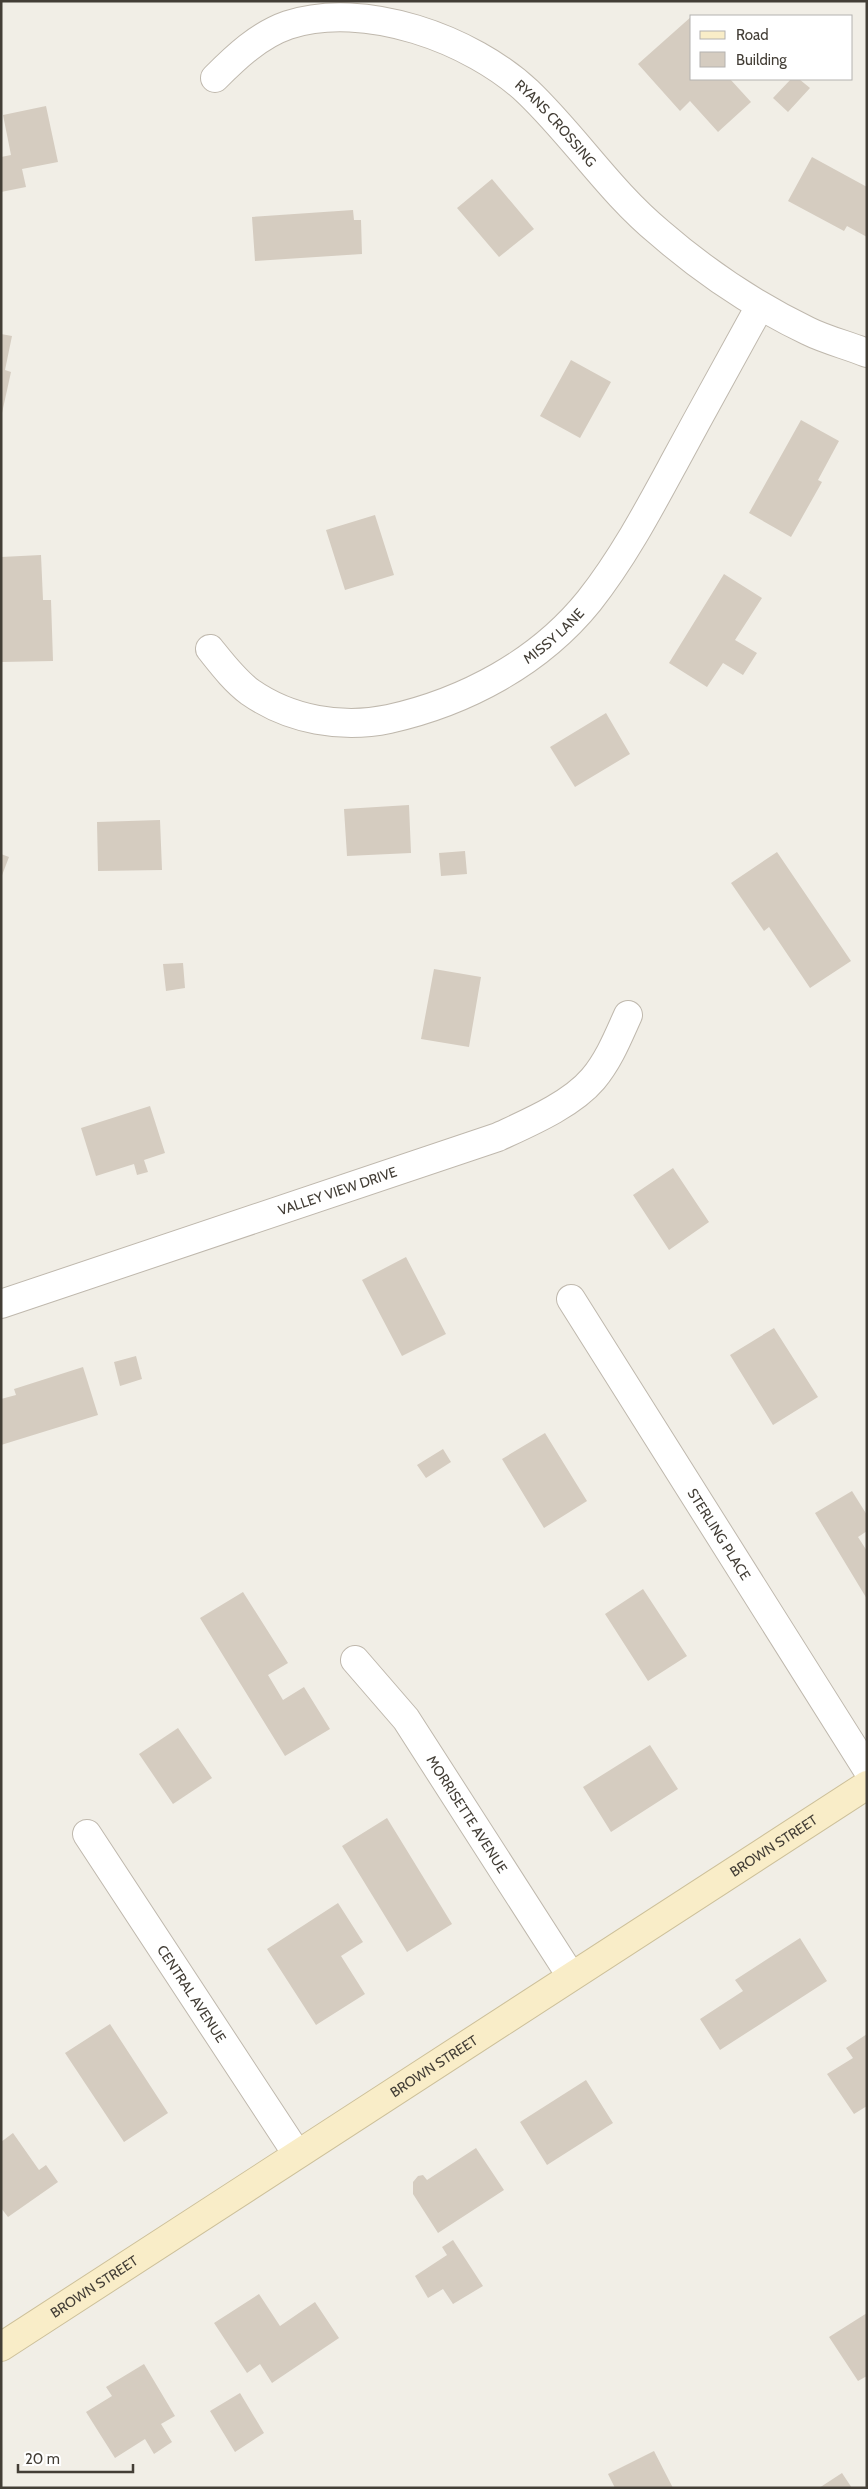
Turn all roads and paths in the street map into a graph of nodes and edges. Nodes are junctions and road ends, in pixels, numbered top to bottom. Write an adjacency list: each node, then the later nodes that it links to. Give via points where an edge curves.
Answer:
1 (215, 78): 2 (street, RYANS CROSSING, via 260,39 287,25 320,17 358,17 394,23 446,40 489,62 527,91 615,190 658,232 709,273)
2 (760, 306): 3 (street, RYANS CROSSING, via 810,332); 4 (street, MISSY LANE, via 617,563 588,602 554,638 514,667 458,698 419,712 378,721 341,723 309,719 250,692)
3 (867, 352)
4 (210, 649)
5 (628, 1015): 7 (street, VALLEY VIEW DRIVE, via 613,1051 592,1080 566,1101 498,1137)
6 (571, 1299): 9 (street, STERLING PLACE)
7 (1, 1304)
8 (355, 1660): 12 (street, MORRISETTE AVENUE, via 406,1719)
9 (867, 1769)
10 (867, 1785): 12 (street, BROWN STREET)
11 (87, 1834): 13 (street, CENTRAL AVENUE)
12 (571, 1976): 13 (street, BROWN STREET)
13 (297, 2154): 14 (street, BROWN STREET)
14 (1, 2347)

